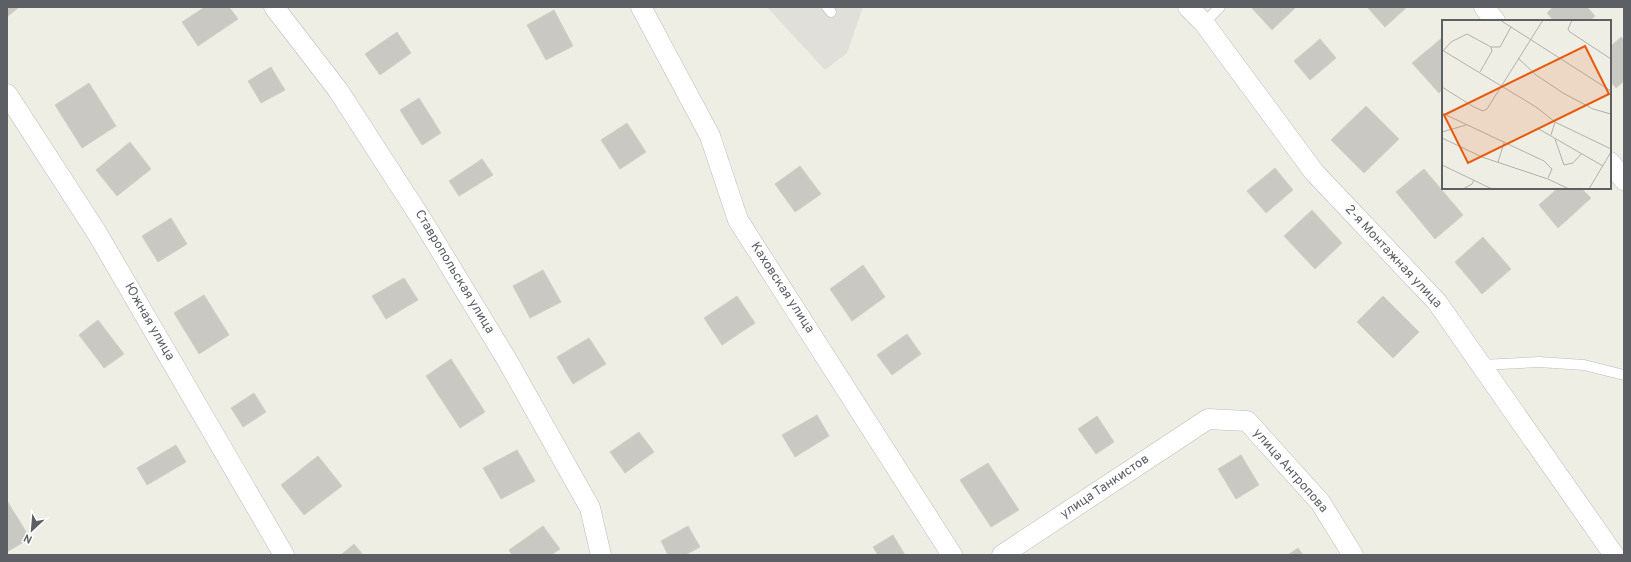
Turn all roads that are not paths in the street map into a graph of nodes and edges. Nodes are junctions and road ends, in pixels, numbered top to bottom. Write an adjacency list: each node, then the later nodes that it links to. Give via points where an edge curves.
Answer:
1 (274, 7): 15 (street, Ставропольская улица, via 338,90 422,220 507,360 590,508)
2 (641, 7): 16 (street, Каховская улица, via 710,136 738,220)
3 (1188, 7): 7 (street, 2-я Монтажная улица)
4 (1220, 7): 7 (lane)
5 (1484, 7): 6 (street)
6 (1495, 20)
7 (1204, 23): 11 (street, 2-я Монтажная улица, via 1314,172 1437,302)
8 (7, 94): 14 (street, Южная улица, via 97,233)
9 (1611, 163): 10 (street)
10 (1624, 180)
11 (1481, 365): 12 (lane, via 1562,363); 19 (street, 2-я Монтажная улица)
12 (1624, 374)
13 (1208, 419): 17 (street, улица Танкистов); 18 (street, улица Антропова, via 1247,421 1320,502)
14 (284, 555)
15 (601, 555)
16 (952, 555)
17 (1002, 555)
18 (1353, 555)
19 (1614, 555)

